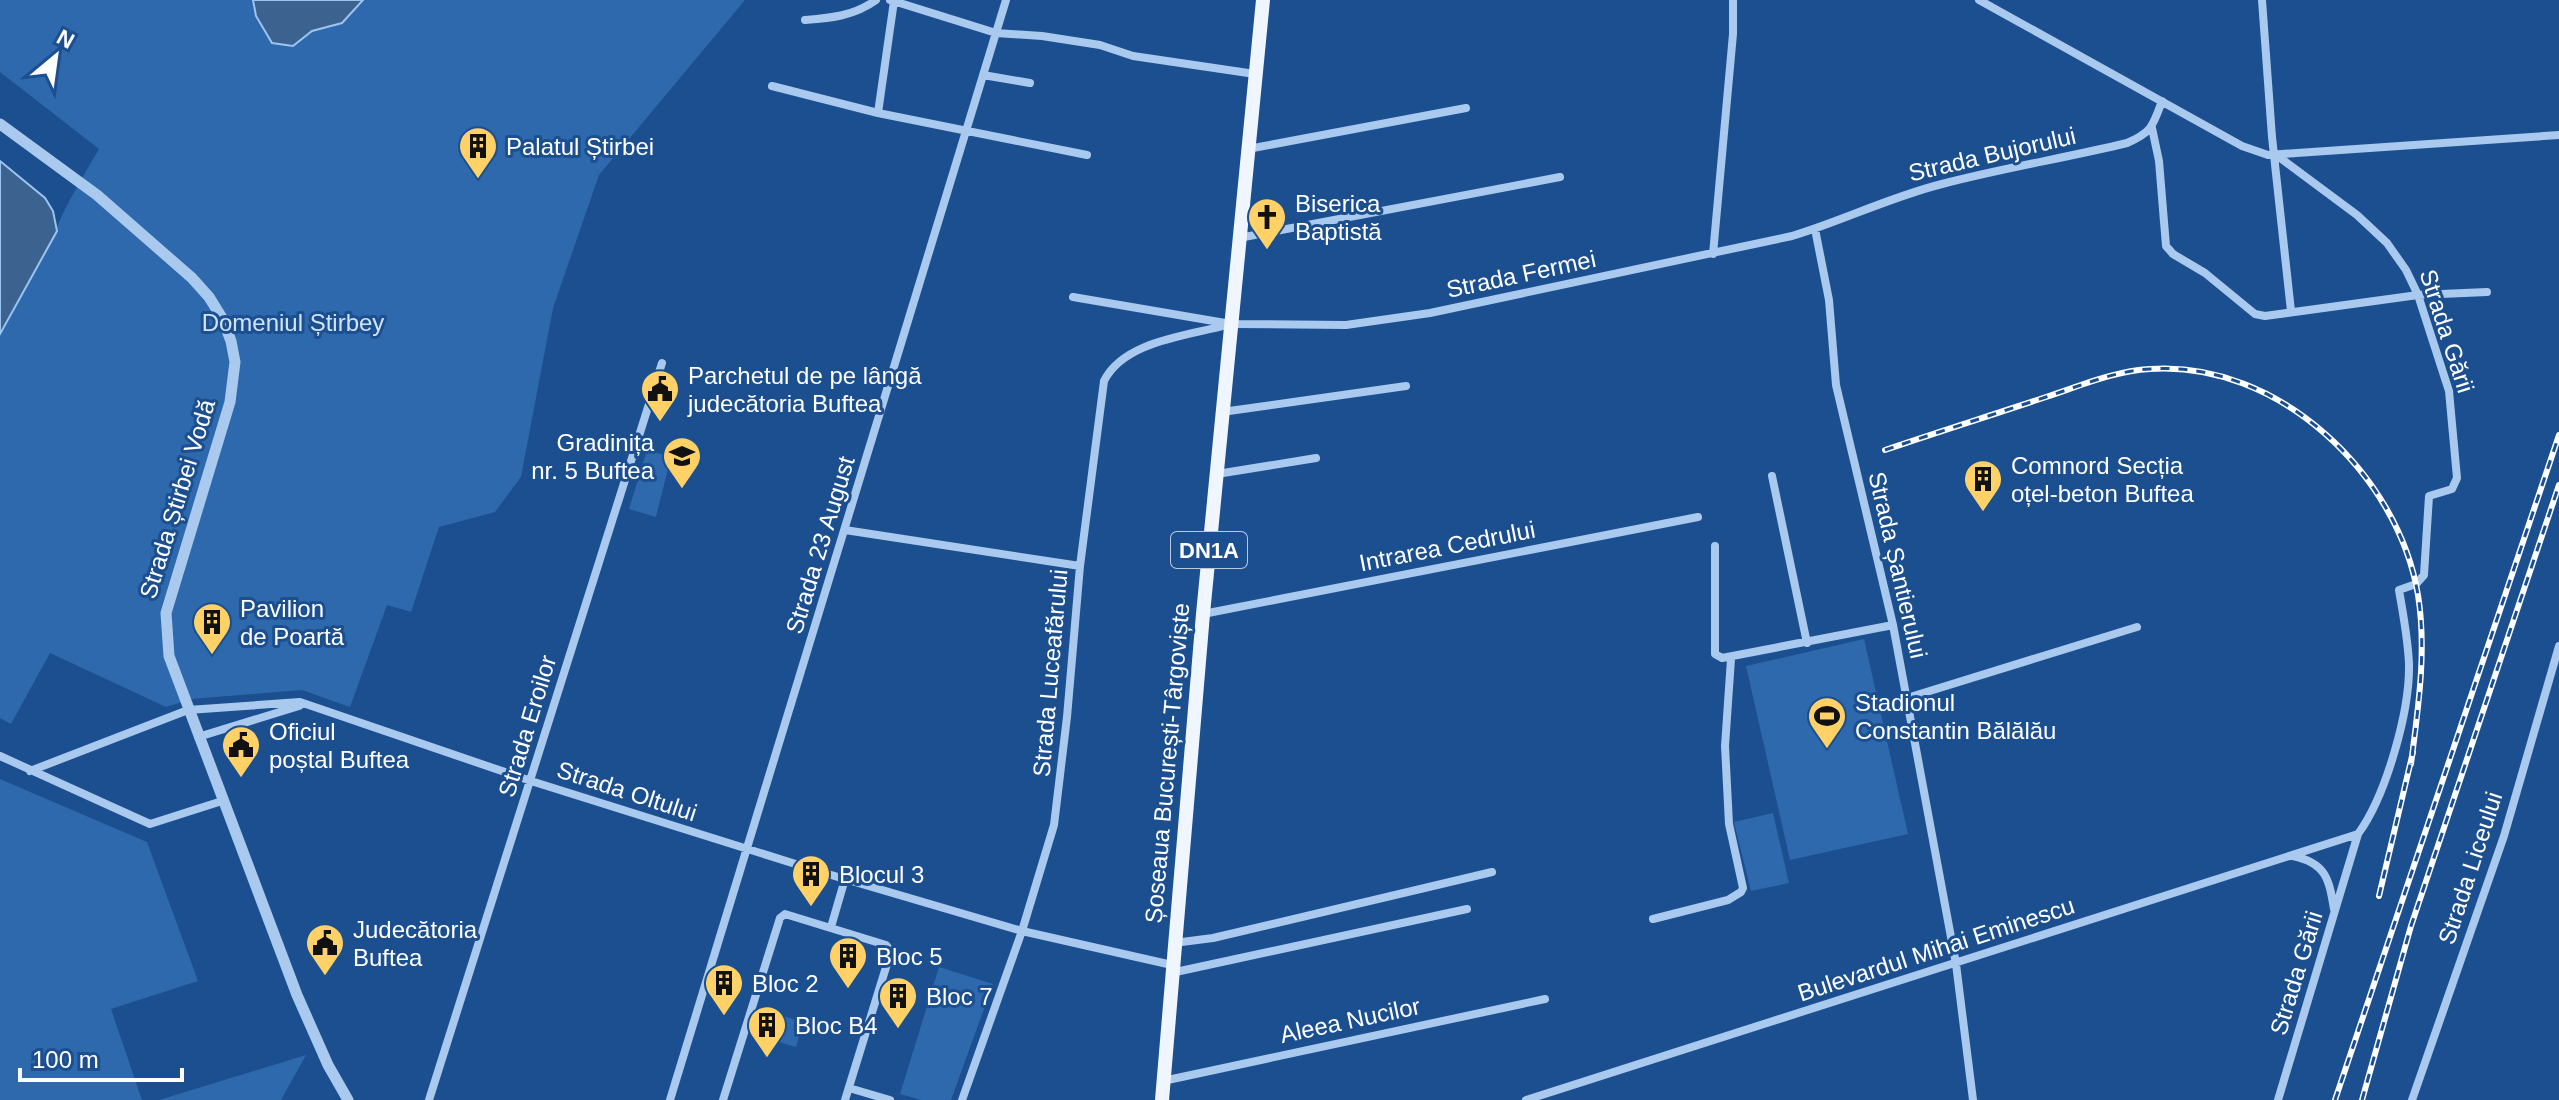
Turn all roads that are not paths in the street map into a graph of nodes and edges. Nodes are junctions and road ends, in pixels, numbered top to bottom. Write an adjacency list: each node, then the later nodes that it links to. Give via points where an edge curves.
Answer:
1 (876, 0): 8 (street, via 838,18)
2 (892, 0): 9 (street); 16 (street)
3 (1006, 0): 9 (street, Strada 23 August)
4 (1263, 0): 10 (main road, Șoseaua București-Târgoviște / DN1A)
5 (1733, 0): 27 (street)
6 (1979, 0): 14 (street, Strada Gării)
7 (2262, 0): 22 (street)
8 (805, 20)
9 (996, 33): 10 (street, via 1100,45 1133,56); 11 (street, Strada 23 August)
10 (1255, 74): 21 (main road, Șoseaua București-Târgoviște / DN1A)
11 (983, 75): 12 (street); 19 (street, Strada 23 August)
12 (1030, 83)
13 (772, 86): 16 (street)
14 (2162, 101): 18 (street); 22 (street, Strada Gării, via 2242,146)
15 (1466, 108): 21 (street)
16 (878, 113): 19 (street)
17 (0, 124): 51 (street, Strada Știrbei Vodă, via 97,195 192,278 216,307 231,341 235,362 230,402 166,613 169,656)
18 (2152, 128): 25 (street, Strada Bujorului, via 2127,143 1940,184); 31 (street, via 2169,250 2255,314)
19 (966, 132): 23 (street); 40 (street, Strada 23 August)
20 (2559, 135): 22 (street)
21 (1248, 149): 26 (main road, Șoseaua București-Târgoviște / DN1A)
22 (2275, 154): 29 (street, Strada Gării, via 2379,235); 31 (street)
23 (1087, 155)
24 (1560, 177): 26 (street)
25 (1815, 229): 27 (street, Strada Fermei); 44 (street, Strada Șantierului, via 1829,300 1836,385)
26 (1239, 238): 32 (main road, Șoseaua București-Târgoviște / DN1A)
27 (1713, 254): 32 (street, Strada Fermei, via 1383,321)
28 (2487, 292): 29 (street)
29 (2418, 295): 31 (street); 57 (street, Strada Gării, via 2449,391 2457,478 2452,489 2429,496 2424,575 2399,590 2409,665 2406,701 2377,804)
30 (1073, 297): 32 (street)
31 (2291, 311)
32 (1231, 324): 35 (main road, Șoseaua București-Târgoviște / DN1A); 42 (street, Strada Luceafărului, via 1135,350 1109,371 1099,406)
33 (662, 363): 55 (street, Strada Eroilor)
34 (1406, 386): 35 (street)
35 (1222, 412): 37 (main road, Șoseaua București-Târgoviște / DN1A)
36 (1316, 458): 37 (street)
37 (1216, 474): 43 (main road, Șoseaua București-Târgoviște / DN1A)
38 (1772, 476): 46 (street)
39 (1698, 517): 43 (street, Intrarea Cedrului)
40 (845, 530): 42 (street); 58 (street, Strada 23 August)
41 (1715, 546): 48 (street, via 1715,654)
42 (1080, 566): 66 (street, Strada Luceafărului, via 1055,817)
43 (1203, 614): 67 (main road, Șoseaua București-Târgoviște / DN1A)
44 (1893, 625): 46 (street); 49 (street, Strada Șantierului)
45 (2137, 627): 49 (street)
46 (1807, 643): 48 (street)
47 (2559, 646): 86 (street, Strada Liceului, via 2504,836)
48 (1731, 659): 64 (street, via 1725,746 1729,824 1743,888 1728,900)
49 (1907, 698): 68 (street, Strada Șantierului)
50 (308, 704): 51 (street, Strada Oltului); 52 (street); 55 (street, Strada Oltului)
51 (188, 710): 52 (street, Strada Știrbei Vodă); 54 (street, Strada Oltului)
52 (198, 737): 56 (street, Strada Știrbei Vodă)
53 (0, 756): 54 (street)
54 (30, 771): 56 (street, via 150,824)
55 (531, 781): 58 (street, Strada Oltului); 75 (street, Strada Eroilor)
56 (222, 801): 74 (street, Strada Știrbei Vodă, via 315,1039)
57 (2358, 834): 59 (street, Bulevardul Mihai Eminescu); 63 (street, Strada Gării)
58 (747, 850): 61 (street, Strada Oltului); 76 (street, Strada 23 August)
59 (2292, 855): 63 (street, via 2321,869 2329,881); 68 (street, Bulevardul Mihai Eminescu)
60 (1492, 872): 67 (street)
61 (845, 879): 65 (street); 66 (street, Strada Oltului)
62 (1467, 909): 69 (street)
63 (2334, 913): 85 (street, Strada Gării)
64 (1653, 919)
65 (831, 927): 72 (street, via 891,951); 77 (street, via 788,914 780,918)
66 (1022, 931): 69 (street, Strada Oltului); 80 (street, Strada Luceafărului)
67 (1174, 943): 69 (main road, Șoseaua București-Târgoviște / DN1A)
68 (1956, 964): 73 (street, Bulevardul Mihai Eminescu); 84 (street, Strada Șantierului)
69 (1172, 969): 71 (main road, Șoseaua București-Târgoviște / DN1A)
70 (1545, 999): 71 (street, Aleea Nucilor)
71 (1163, 1081): 81 (main road, Șoseaua București-Târgoviște / DN1A)
72 (849, 1088): 78 (street); 79 (street)
73 (1559, 1089): 82 (street, Bulevardul Mihai Eminescu); 83 (street)
74 (348, 1100)
75 (429, 1100)
76 (670, 1100)
77 (723, 1100)
78 (845, 1100)
79 (890, 1100)
80 (962, 1100)
81 (1162, 1100)
82 (1526, 1100)
83 (1560, 1100)
84 (1973, 1100)
85 (2278, 1100)
86 (2412, 1100)

